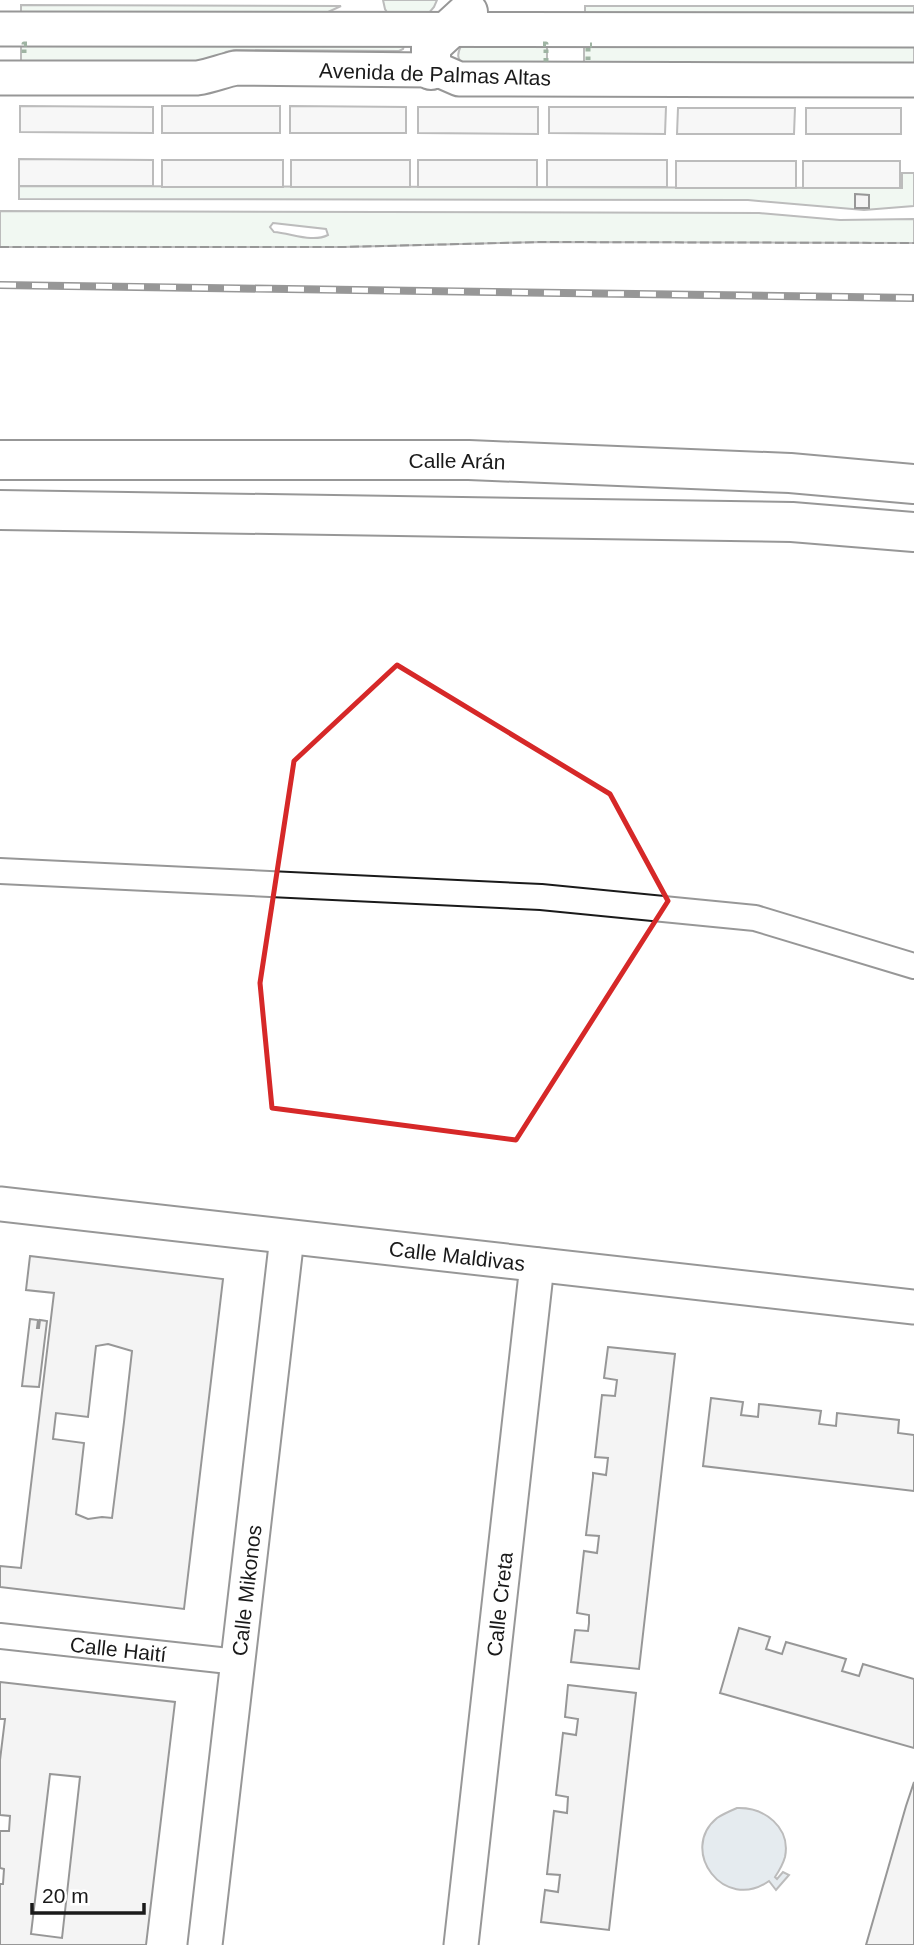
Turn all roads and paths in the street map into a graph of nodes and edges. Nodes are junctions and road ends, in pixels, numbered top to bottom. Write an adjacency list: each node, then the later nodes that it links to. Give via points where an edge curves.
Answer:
1 (362, 15): 2 (street, Avenida de Palmas Altas); 3 (street, Avenida de Palmas Altas)
2 (463, 18): 4 (street, Avenida de Palmas Altas); 5 (street, via 431,46)
3 (0, 29)
4 (914, 30)
5 (432, 70): 6 (street, Avenida de Palmas Altas, via 236,68 197,78); 7 (street, Avenida de Palmas Altas, via 458,79)
6 (0, 78)
7 (914, 80)
8 (0, 460): 9 (street, Calle Arán, via 469,460 790,473)
9 (914, 484)
10 (0, 510): 11 (street, via 792,522)
11 (914, 532)
12 (0, 871): 13 (street, via 541,897 755,918)
13 (914, 966)
14 (0, 1204): 15 (street, Calle Maldivas)
15 (287, 1237): 16 (street, Calle Maldivas); 19 (street, Calle Mikonos)
16 (537, 1265): 17 (street, Calle Maldivas); 21 (street, Calle Creta)
17 (914, 1307)
18 (0, 1636): 19 (street, Calle Haití)
19 (238, 1662): 20 (street, Calle Mikonos)
20 (205, 1945)
21 (461, 1945)

